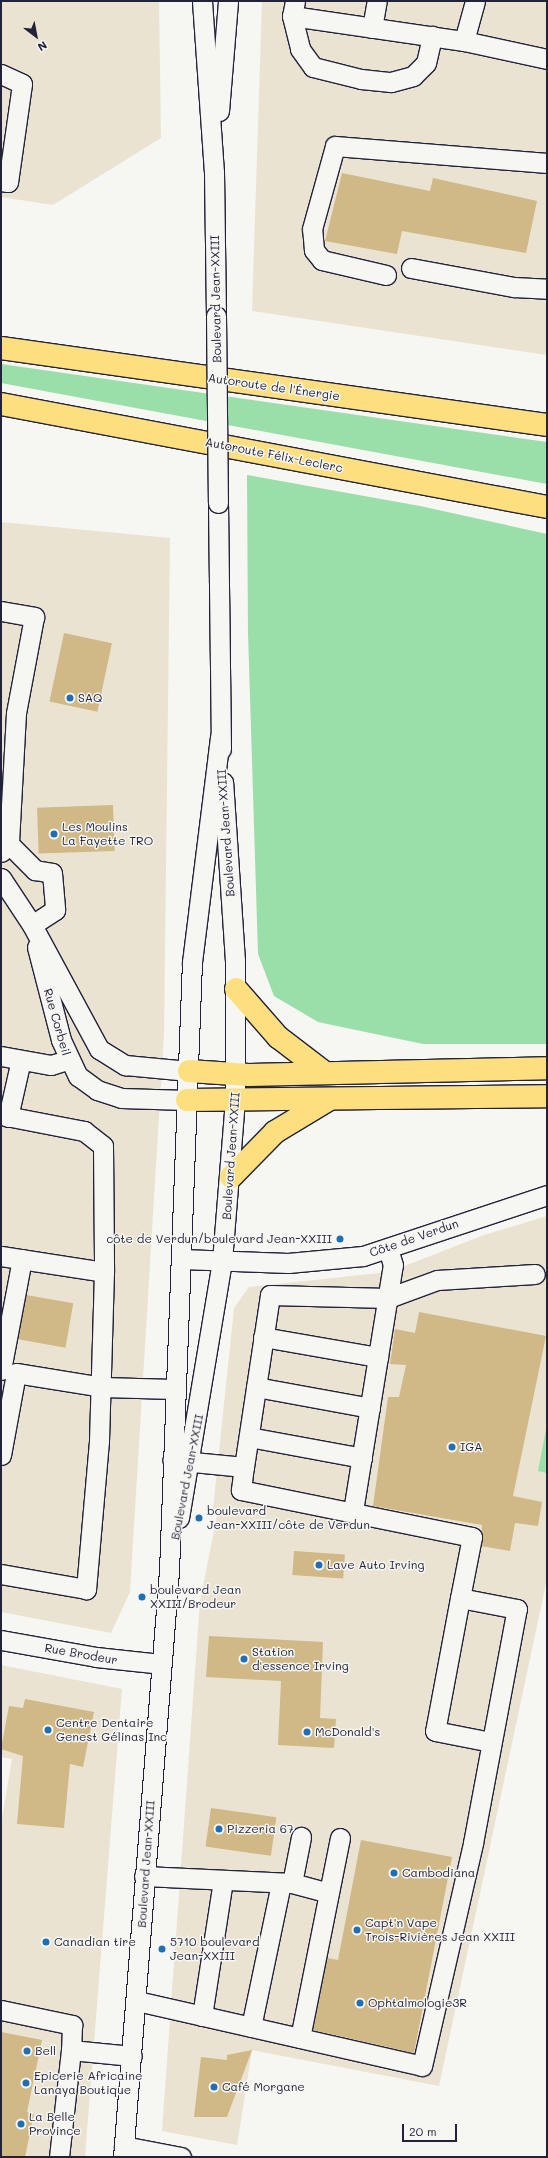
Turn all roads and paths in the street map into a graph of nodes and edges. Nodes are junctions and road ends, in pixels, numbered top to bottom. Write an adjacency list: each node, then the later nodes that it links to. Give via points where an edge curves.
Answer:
1 (202, 1): 12 (street, Boulevard Jean-XXIII)
2 (228, 1): 12 (street, Boulevard Jean-XXIII)
3 (377, 1): 6 (street)
4 (475, 1): 8 (street)
5 (293, 8): 6 (street); 7 (street, via 300,49 312,67 361,79 391,82 413,76 426,63)
6 (372, 28): 7 (street)
7 (432, 36): 8 (street)
8 (464, 41): 9 (street)
9 (547, 59)
10 (1, 74): 13 (street, via 22,84 8,182)
11 (547, 163): 15 (street, via 335,146 312,229 312,247 322,260)
12 (214, 172): 24 (street, Boulevard Jean-XXIII, bridge)
13 (1, 181)
14 (411, 268): 16 (street, via 514,287)
15 (386, 275)
16 (547, 289)
17 (1, 341): 19 (highway)
18 (1, 348): 19 (highway, Autoroute de l'Énergie)
19 (38, 354): 21 (highway, Autoroute de l'Énergie)
20 (1, 404): 22 (highway, Autoroute Félix-Leclerc)
21 (547, 426)
22 (547, 507)
23 (1, 611): 25 (street, via 34,617)
24 (220, 737): 29 (street, Boulevard Jean-XXIII); 34 (street, Boulevard Jean-XXIII, via 192,962)
25 (5, 775): 26 (street)
26 (5, 848): 28 (street, via 35,870 52,873 55,910)
27 (1, 878): 28 (street, Rue Corbeil)
28 (32, 925): 32 (street, Rue Corbeil); 34 (street, Rue Corbeil, via 78,1006 91,1038 104,1055 125,1065)
29 (236, 989): 35 (highway, via 278,1037); 36 (street, Boulevard Jean-XXIII)
30 (1, 1056): 31 (street)
31 (21, 1060): 32 (street, via 51,1064); 41 (street)
32 (68, 1060): 38 (street, Rue Corbeil, via 86,1084 108,1094)
33 (547, 1068): 35 (highway)
34 (189, 1071): 36 (highway); 38 (street, Boulevard Jean-XXIII)
35 (324, 1072): 36 (highway)
36 (236, 1074): 39 (street, Boulevard Jean-XXIII)
37 (547, 1096): 40 (highway)
38 (187, 1100): 39 (highway); 47 (street, Boulevard Jean-XXIII)
39 (235, 1100): 40 (highway); 42 (street, Boulevard Jean-XXIII)
40 (328, 1100): 42 (highway, via 275,1132)
41 (5, 1116): 49 (street, via 84,1131 103,1146)
42 (230, 1177): 48 (street, Boulevard Jean-XXIII)
43 (547, 1195): 44 (street, Côte de Verdun, via 492,1210)
44 (388, 1249): 48 (street, Côte de Verdun, via 318,1261); 51 (street, via 393,1265)
45 (1, 1256): 46 (street)
46 (22, 1259): 49 (street); 54 (street)
47 (181, 1259): 48 (street, Côte de Verdun); 57 (street, Boulevard Jean-XXIII)
48 (222, 1261): 63 (street, Boulevard Jean-XXIII)
49 (104, 1272): 55 (street)
50 (535, 1274): 51 (street, via 437,1280)
51 (388, 1298): 52 (street, via 270,1295); 53 (street)
52 (263, 1337): 53 (street); 56 (street)
53 (378, 1357): 58 (street)
54 (6, 1371): 55 (street); 60 (street)
55 (102, 1387): 57 (street); 67 (street, via 86,1590)
56 (256, 1387): 58 (street); 59 (street)
57 (174, 1389): 62 (street, Boulevard Jean-XXIII)
58 (370, 1408): 61 (street)
59 (249, 1437): 61 (street); 64 (street)
60 (1, 1455)
61 (362, 1458): 65 (street)
62 (172, 1460): 63 (street); 66 (street, Boulevard Jean-XXIII)
63 (190, 1463): 64 (street); 66 (street, Boulevard Jean-XXIII)
64 (244, 1468): 65 (street, via 242,1490)
65 (353, 1510): 68 (street, via 472,1537)
66 (169, 1571): 70 (street, Boulevard Jean-XXIII)
67 (1, 1574)
68 (460, 1598): 71 (street, via 435,1731); 71 (street, via 517,1609)
69 (1, 1640): 70 (street, Rue Brodeur, via 110,1660)
70 (161, 1664): 74 (street, Boulevard Jean-XXIII)
71 (491, 1742): 82 (street, via 473,1843 422,2066)
72 (301, 1837): 76 (street)
73 (340, 1838): 77 (street)
74 (144, 1876): 75 (street); 78 (street, Boulevard Jean-XXIII)
75 (224, 1881): 76 (street); 80 (street)
76 (287, 1883): 77 (street); 81 (street)
77 (329, 1893): 82 (street)
78 (137, 2001): 80 (street); 84 (street, Boulevard Jean-XXIII)
79 (1, 2010): 83 (street, via 72,2025)
80 (202, 2016): 81 (street)
81 (251, 2027): 82 (street)
82 (300, 2038)
83 (71, 2050): 84 (street); 86 (street)
84 (132, 2056): 85 (street, Boulevard Jean-XXIII)
85 (124, 2152): 87 (street)
86 (59, 2157)
87 (181, 2157)

